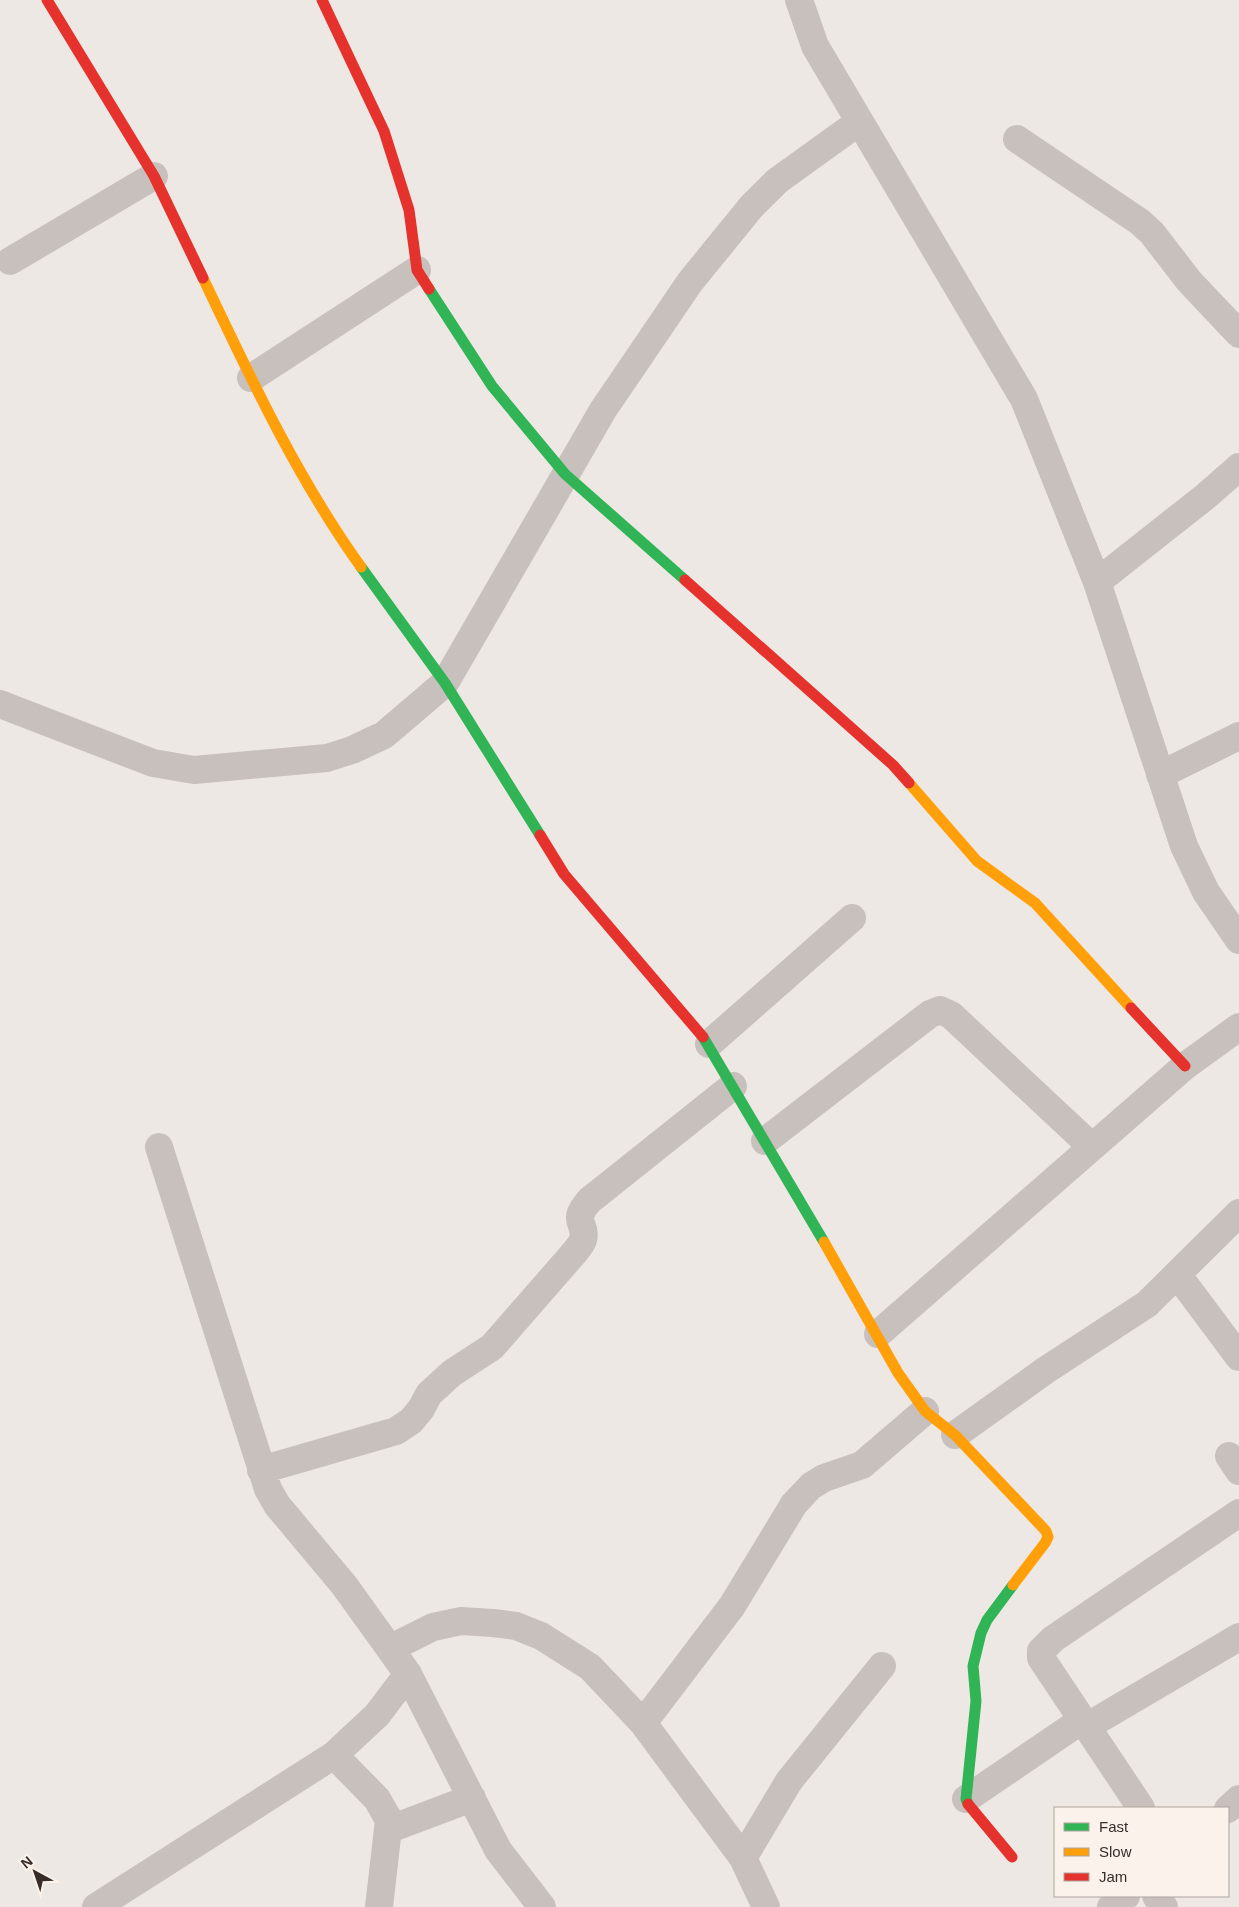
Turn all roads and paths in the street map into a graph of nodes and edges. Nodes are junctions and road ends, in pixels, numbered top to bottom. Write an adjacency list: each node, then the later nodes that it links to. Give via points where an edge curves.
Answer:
1 (47, 0): 6 (street)
2 (322, 0): 8 (street, via 384,131 409,210)
3 (799, 0): 4 (street, via 815,46)
4 (859, 122): 12 (street, via 777,180 751,207 690,282); 13 (street, via 1024,400)
5 (1017, 140): 9 (street, via 1140,222)
6 (154, 176): 7 (street); 10 (street)
7 (10, 261)
8 (418, 270): 10 (street); 12 (street, via 492,386)
9 (1239, 334)
10 (251, 378): 14 (street, via 329,522)
11 (1239, 467): 13 (street)
12 (565, 474): 14 (street); 22 (street, via 892,765 977,861 1035,903)
13 (1097, 582): 17 (street)
14 (445, 683): 15 (street, via 384,735 352,750 327,758 194,770 154,763); 21 (street, via 564,874)
15 (0, 704)
16 (1239, 736): 17 (street)
17 (1160, 775): 19 (street, via 1184,846 1206,892)
18 (852, 918): 21 (street)
19 (1239, 940)
20 (1239, 1027): 22 (street)
21 (708, 1044): 23 (street)
22 (1184, 1066): 26 (street)
23 (734, 1086): 24 (street); 33 (street, via 590,1200 578,1217 584,1234 574,1253 492,1347 452,1373 429,1394 411,1421 396,1431)
24 (765, 1141): 26 (street, via 930,1014 940,1010 951,1014); 29 (street)
25 (159, 1147): 33 (street)
26 (1092, 1147): 29 (street)
27 (1239, 1213): 28 (street)
28 (1176, 1274): 30 (street); 32 (street, via 1146,1304)
29 (878, 1334): 31 (street, via 898,1374)
30 (1239, 1357)
31 (925, 1411): 32 (street); 39 (street, via 862,1465 810,1486 794,1504 732,1606)
32 (955, 1435): 43 (street, via 1043,1527 1048,1537 980,1634 973,1666 976,1702)
33 (261, 1470): 36 (street, via 277,1505 344,1585)
34 (1239, 1513): 40 (street, via 1053,1639 1041,1651 1041,1658)
35 (1239, 1637): 40 (street)
36 (391, 1648): 38 (street); 39 (street, via 433,1627 462,1621 516,1626 541,1636 590,1667)
37 (882, 1666): 49 (street, via 788,1780)
38 (408, 1674): 41 (street, via 377,1715); 42 (street)
39 (643, 1723): 49 (street)
40 (1084, 1723): 43 (street); 45 (street)
41 (334, 1756): 47 (street, via 384,1808); 52 (street)
42 (472, 1798): 47 (street); 54 (street, via 498,1850)
43 (966, 1799): 48 (street, via 969,1807)
44 (1239, 1799): 46 (street)
45 (1140, 1807)
46 (1229, 1808)
47 (390, 1829): 53 (street)
48 (1012, 1857)
49 (743, 1858): 51 (street)
50 (1125, 1897): 55 (street)
51 (756, 1901)
52 (96, 1907)
53 (379, 1907)
54 (542, 1907)
55 (1111, 1907)

